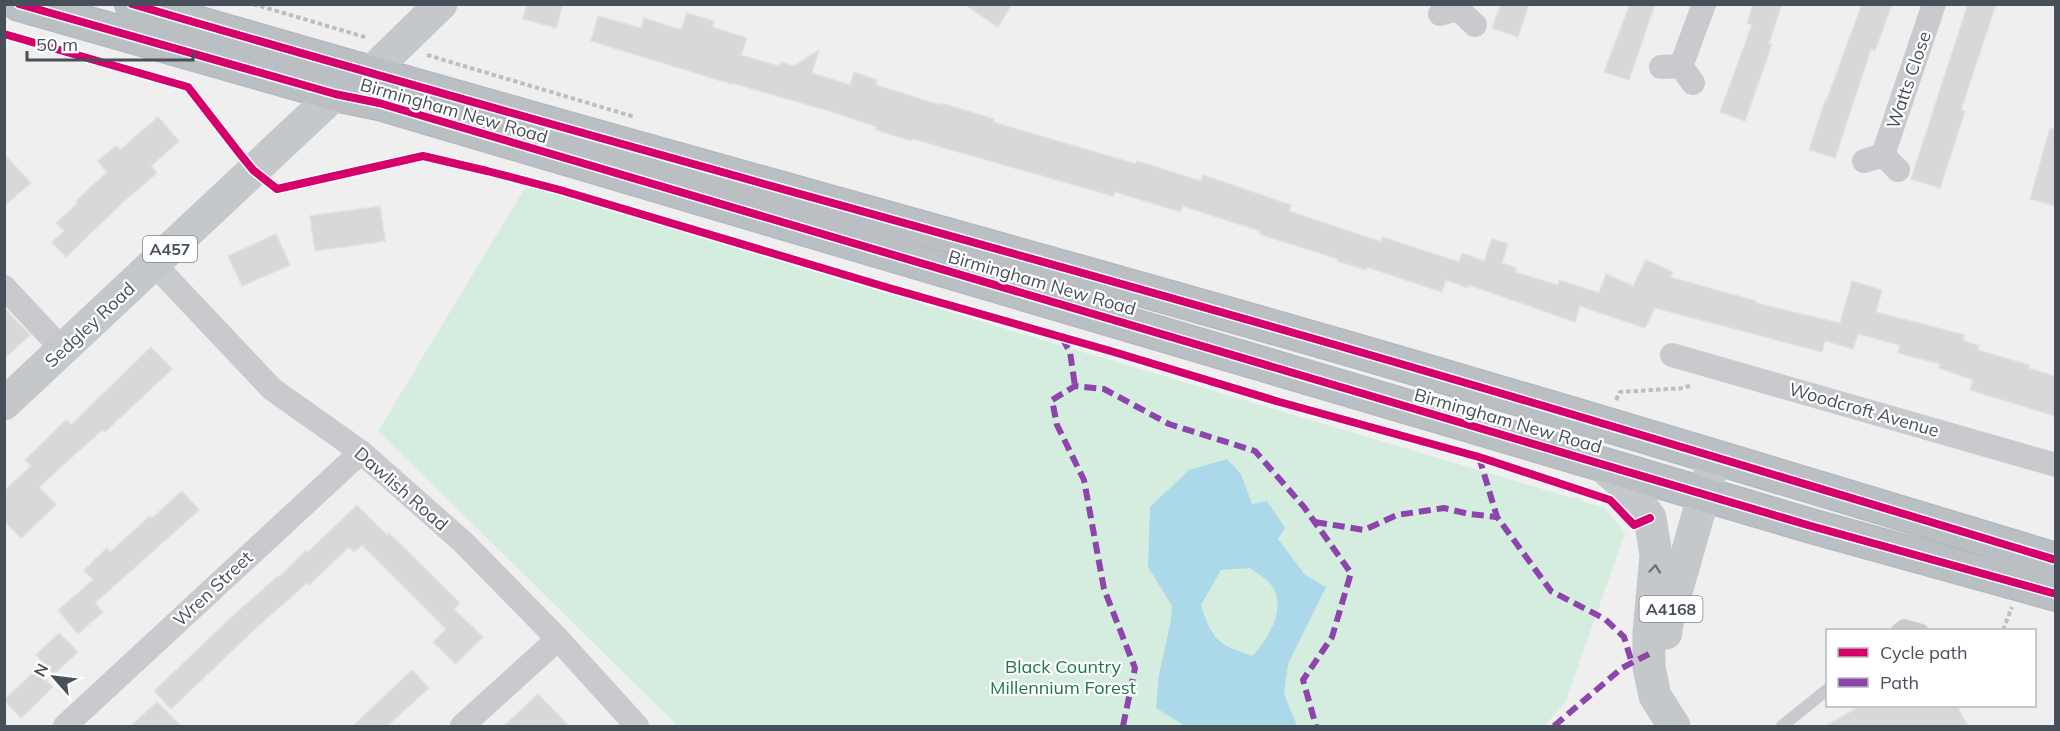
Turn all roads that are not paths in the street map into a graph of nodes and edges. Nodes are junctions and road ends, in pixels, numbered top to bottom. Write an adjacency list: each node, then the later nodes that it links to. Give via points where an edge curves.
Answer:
1 (18, 4): 8 (highway, Birmingham New Road)
2 (132, 4): 7 (highway, Birmingham New Road)
3 (441, 4): 7 (main road, Sedgley Road / A457)
4 (1704, 4): 6 (street)
5 (1934, 4): 9 (street, Watts Close)
6 (1678, 72)
7 (370, 73): 8 (main road, Sedgley Road / A457); 16 (highway, Birmingham New Road, via 1295,333)
8 (334, 94): 10 (main road, Sedgley Road / A457); 17 (highway, Birmingham New Road, via 402,109)
9 (1881, 162)
10 (154, 264): 12 (main road, Sedgley Road / A457); 15 (street, Dawlish Road, via 272,389)
11 (4, 286): 12 (street)
12 (63, 350): 14 (main road, Sedgley Road / A457)
13 (1672, 355): 18 (street, Woodcroft Avenue)
14 (4, 404)
15 (361, 452): 24 (street, Dawlish Road, via 464,543); 26 (street, Wren Street)
16 (1715, 456): 19 (main road, A4168); 20 (highway, Birmingham New Road)
17 (1600, 464): 19 (highway, Birmingham New Road); 29 (main road, A4168, one-way to 17, via 1655,696 1649,667 1656,555 1650,518 1628,488)
18 (2055, 465)
19 (1703, 494): 21 (highway, Birmingham New Road); 30 (main road, A4168, via 1666,627 1667,675)
20 (2055, 560)
21 (2055, 594)
22 (1898, 629): 23 (lane, via 1904,625)
23 (1918, 629)
24 (558, 639): 27 (street); 28 (street, Dawlish Road)
25 (1826, 689): 31 (lane)
26 (65, 726)
27 (462, 726)
28 (637, 726)
29 (1674, 726)
30 (1683, 726)
31 (1782, 726)

